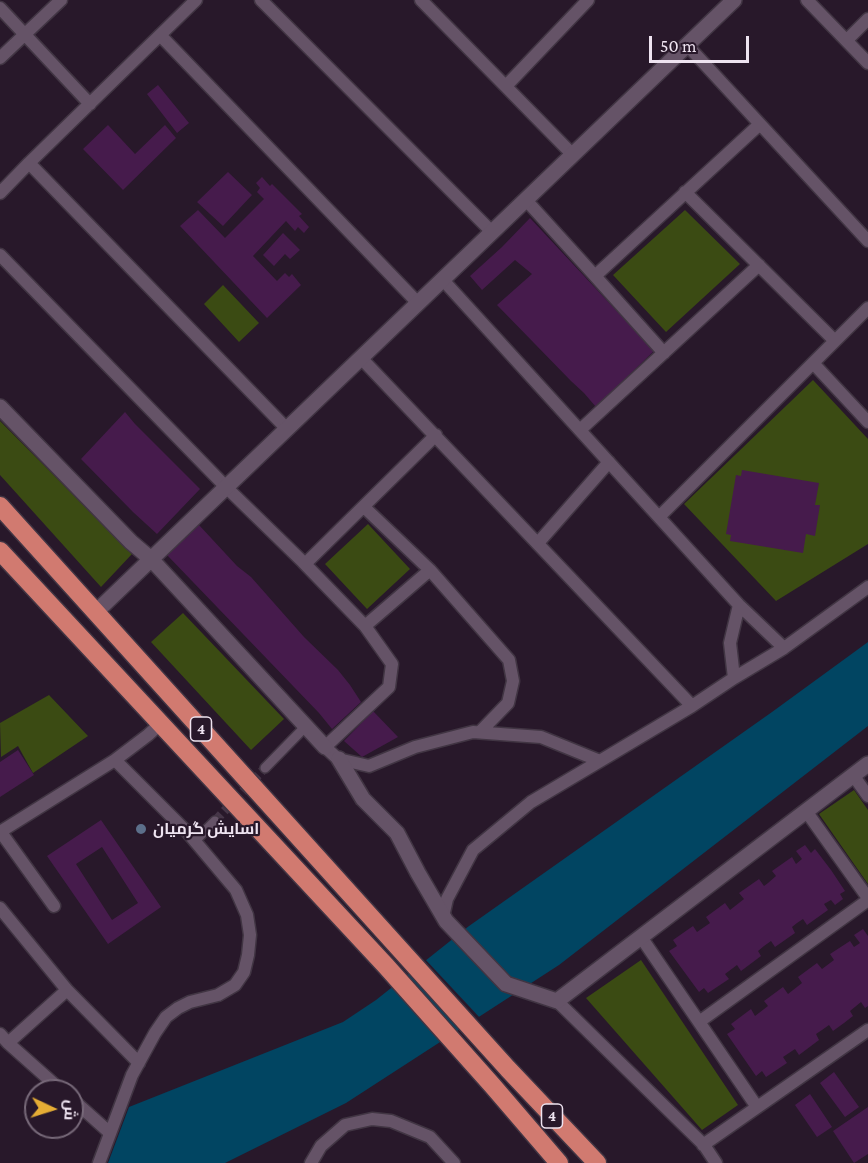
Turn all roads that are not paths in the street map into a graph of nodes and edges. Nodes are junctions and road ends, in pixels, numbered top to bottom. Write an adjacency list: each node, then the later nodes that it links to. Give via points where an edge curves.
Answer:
1 (61, 0): 10 (street)
2 (196, 0): 11 (street)
3 (261, 0): 24 (street)
4 (421, 0): 16 (street)
5 (734, 0): 13 (street)
6 (807, 0): 12 (street)
7 (583, 2): 16 (street)
8 (0, 8): 10 (street)
9 (868, 19): 12 (street)
10 (25, 34): 14 (street); 17 (street)
11 (160, 35): 17 (street); 30 (street)
12 (847, 40): 15 (street)
13 (687, 45): 18 (street); 19 (street)
14 (0, 58)
15 (868, 63)
16 (506, 86): 19 (street)
17 (90, 104): 20 (street)
18 (760, 124): 21 (street); 25 (street)
19 (573, 155): 23 (street)
20 (28, 163): 22 (street); 38 (street)
21 (685, 192): 27 (street); 28 (street)
22 (0, 193)
23 (526, 200): 24 (street); 28 (street)
24 (492, 232): 29 (street)
25 (868, 241)
26 (0, 255): 42 (street)
27 (759, 265): 32 (street); 33 (street)
28 (595, 276): 33 (street)
29 (443, 279): 30 (street); 39 (street)
30 (418, 303): 34 (street)
31 (868, 308): 32 (street)
32 (835, 341): 35 (street)
33 (663, 353): 39 (street)
34 (361, 357): 38 (street); 40 (street)
35 (813, 363): 37 (street); 45 (street)
36 (0, 407): 48 (street)
37 (868, 422)
38 (287, 429): 42 (street)
39 (580, 430): 41 (street)
40 (436, 435): 44 (street); 46 (street)
41 (609, 462): 45 (street); 46 (street)
42 (226, 487): 48 (street); 49 (street)
43 (0, 506): 53 (highway, 4)
44 (364, 507): 49 (street); 50 (street)
45 (659, 517): 52 (street)
46 (538, 543): 57 (street)
47 (0, 551): 58 (highway, 4)
48 (151, 559): 53 (street); 59 (street)
49 (305, 564): 54 (street)
50 (430, 570): 54 (street); 60 (street, via 509,660 513,681 508,704)
51 (868, 587): 55 (street)
52 (739, 605): 55 (street); 56 (street, via 730,643)
53 (96, 612): 73 (highway, 4)
54 (365, 626): 61 (street, via 392,664 389,687)
55 (784, 648): 56 (street)
56 (734, 678): 57 (street)
57 (692, 706): 64 (street)
58 (160, 724): 63 (street); 74 (highway, 4)
59 (306, 726): 61 (street); 66 (street)
60 (480, 732): 62 (street, via 415,747 369,766); 64 (street, via 541,737)
61 (326, 747): 62 (street)
62 (339, 759): 78 (street, via 363,799 398,833)
63 (115, 760): 71 (street); 72 (street)
64 (600, 761): 78 (street, via 531,802 473,850 447,899)
65 (868, 764): 67 (street)
66 (265, 768)
67 (853, 776): 68 (street); 69 (street)
68 (868, 796)
69 (806, 811): 75 (street); 79 (street)
70 (214, 821): 72 (street)
71 (0, 832): 76 (street)
72 (195, 841): 85 (street, via 236,890 247,915 250,935 244,972 235,985 218,995 190,1002 166,1017)
73 (305, 844): 74 (highway); 95 (highway, 4)
74 (286, 858): 94 (highway, 4)
75 (868, 899): 82 (street)
76 (54, 906)
77 (0, 908): 80 (street)
78 (443, 917): 81 (street, via 506,984)
79 (641, 937): 81 (street); 82 (street)
80 (67, 990): 84 (street); 85 (street)
81 (557, 1001): 90 (street)
82 (699, 1022): 87 (street)
83 (868, 1030): 87 (street)
84 (4, 1038): 86 (street)
85 (139, 1063): 89 (street)
86 (50, 1079)
87 (757, 1107): 90 (street)
88 (84, 1110): 89 (street)
89 (110, 1133): 91 (street)
90 (703, 1145): 96 (street)
91 (99, 1163)
92 (311, 1163): 93 (street, via 321,1146 345,1125 372,1119 391,1121 430,1137)
93 (454, 1163)
94 (559, 1163)
95 (597, 1163)
96 (716, 1163)

